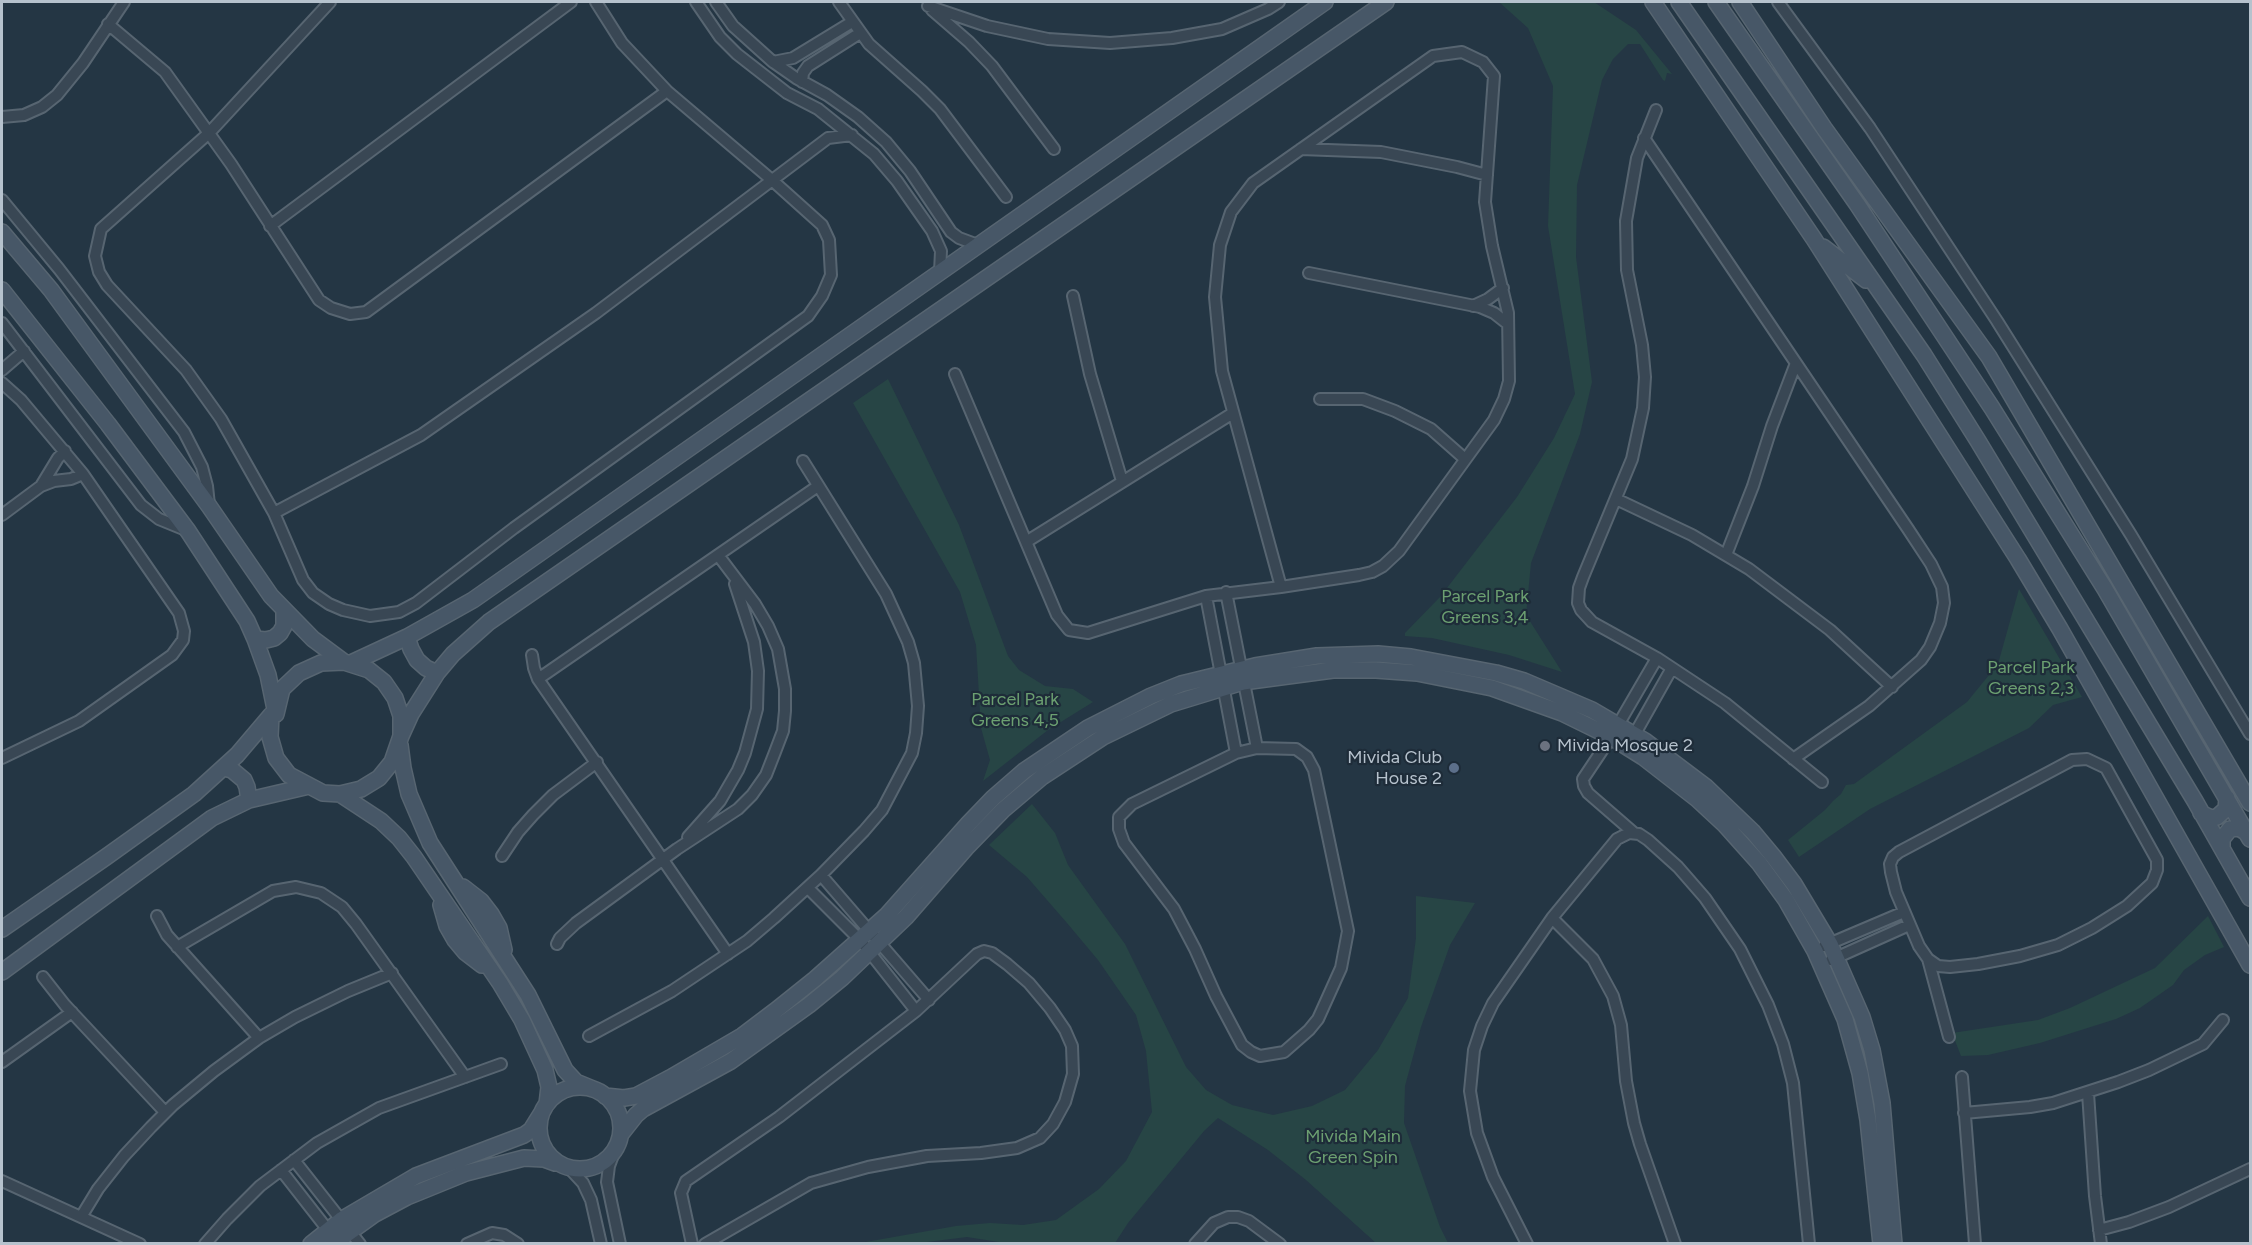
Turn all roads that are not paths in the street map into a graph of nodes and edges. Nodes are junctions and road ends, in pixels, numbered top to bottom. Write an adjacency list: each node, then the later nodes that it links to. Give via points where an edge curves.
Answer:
1 (124, 2): 18 (street)
2 (330, 2): 25 (street)
3 (571, 2): 36 (street)
4 (596, 2): 22 (street, via 622,43)
5 (696, 2): 26 (street, via 720,37 745,61)
6 (716, 2): 20 (street, via 733,26)
7 (839, 2): 17 (street)
8 (1279, 2): 16 (street, via 1222,28 1172,38 1110,43 1048,39 997,28)
9 (1325, 2): 39 (street)
10 (1386, 2): 85 (street, via 489,622)
11 (1653, 2): 38 (street)
12 (1678, 2): 44 (street)
13 (1716, 2): 57 (street, via 1851,195)
14 (1740, 2): 51 (street, via 1824,128)
15 (1778, 2): 92 (street, via 1870,128 1990,311)
16 (925, 4): 28 (street, via 992,66)
17 (852, 22): 19 (street); 20 (street, via 793,58)
18 (108, 24): 24 (street, via 57,95 24,115); 25 (street, via 165,72)
19 (860, 33): 21 (street, via 808,66); 32 (street, via 940,109)
20 (772, 62): 21 (street)
21 (802, 82): 34 (street, via 858,117 886,142)
22 (667, 92): 31 (street); 36 (street, via 366,312 340,312 319,300)
23 (1656, 110): 27 (street)
24 (2, 117)
25 (209, 133): 36 (street); 68 (street, via 101,229 95,256 107,285 186,370 221,418)
26 (852, 135): 31 (street, via 828,138); 35 (street, via 874,154)
27 (1644, 138): 52 (street); 66 (street, via 1632,184 1625,240 1642,345 1643,408 1632,459)
28 (1054, 149)
29 (1301, 149): 30 (street, via 1382,152); 30 (street, via 1433,56 1462,52 1483,62 1494,76); 58 (street, via 1253,183 1231,212 1220,245 1215,297 1222,371)
30 (1487, 175): 42 (street, via 1485,202)
31 (773, 181): 68 (street, via 596,313 421,435); 68 (street, via 822,225 829,240 831,275 808,316 416,603 399,612 370,616 329,604 303,580)
32 (1006, 197)
33 (2, 200): 67 (street, via 184,432 202,467)
34 (935, 208): 35 (street); 39 (street, via 951,232)
35 (922, 217): 40 (street, via 938,240)
36 (270, 226)
37 (2, 232): 67 (street, via 51,290)
38 (1814, 239): 44 (street); 134 (street, via 2060,629)
39 (978, 245): 40 (street)
40 (940, 272): 79 (street, via 473,600)
41 (1309, 273): 46 (street)
42 (1503, 288): 46 (street); 48 (street)
43 (2, 290): 70 (street)
44 (1878, 290): 107 (street, via 1924,355 2022,512)
45 (1073, 296): 63 (street, via 1090,374)
46 (1473, 306): 48 (street, via 1494,313)
47 (2, 323): 49 (street)
48 (1508, 324): 60 (street, via 1509,381 1504,399 1494,420)
49 (6, 337): 50 (street)
50 (24, 351): 53 (street); 70 (street, via 141,505 159,519)
51 (1989, 357): 57 (street); 106 (street)
52 (1796, 363): 73 (street); 89 (street, via 1931,564 1942,587 1944,603 1936,635 1921,660)
53 (2, 370)
54 (955, 374): 71 (street)
55 (2, 383): 59 (street)
56 (1320, 399): 60 (street, via 1363,399 1395,411 1431,429)
57 (1992, 408): 104 (street, via 2105,589)
58 (1233, 413): 63 (street); 75 (street)
59 (65, 451): 62 (street); 64 (street)
60 (1465, 459): 75 (street, via 1399,551 1383,566 1359,575)
61 (803, 461): 65 (street)
62 (83, 474): 64 (street); 97 (street, via 179,613 183,640 172,655 79,721)
63 (1122, 482): 71 (street)
64 (41, 486): 69 (street)
65 (818, 486): 72 (street); 114 (street, via 899,619 914,663 918,706 912,753 894,789 882,810)
66 (1616, 499): 73 (street); 82 (street, via 1579,588 1578,603 1592,622)
67 (209, 506): 78 (street)
68 (274, 513)
69 (2, 515)
70 (188, 531): 80 (street)
71 (1026, 542): 77 (street, via 1057,615 1069,630 1088,633)
72 (718, 555): 74 (street); 87 (street)
73 (1726, 555): 89 (street, via 1804,610)
74 (733, 579): 111 (street, via 754,642 757,710 745,753 729,788); 111 (street, via 754,604 778,649 785,689 783,731 766,775 752,795 719,823)
75 (1281, 587): 76 (street)
76 (1226, 592): 77 (street); 86 (street)
77 (1206, 596): 88 (street)
78 (284, 611): 80 (street, via 280,633 266,640); 83 (street, via 313,639)
79 (407, 637): 83 (street); 85 (street, via 417,660)
80 (255, 639): 90 (street, via 268,675)
81 (532, 655): 87 (street)
82 (1657, 658): 84 (street); 91 (street)
83 (347, 663): 90 (street, via 321,663 299,673 282,689); 93 (street, via 369,670 384,682 401,716)
84 (1672, 668): 94 (street); 98 (street, via 1725,703)
85 (437, 673): 93 (street, via 411,714)
86 (1242, 676): 88 (street); 91 (street, via 1333,670 1417,673 1492,688); 95 (street)
87 (538, 678): 99 (street)
88 (1223, 680): 96 (street); 126 (street, via 1134,720 1042,777 984,829 906,917)
89 (1892, 687): 98 (street)
90 (273, 714): 100 (street); 102 (street, via 270,737 276,758 289,776)
91 (1615, 731): 94 (street); 108 (street, via 1586,772 1584,786)
92 (2250, 734)
93 (401, 739): 103 (street, via 392,762 379,778 361,789); 115 (street, via 403,768 418,819)
94 (1631, 741): 131 (street, via 1725,825 1759,863)
95 (1257, 748): 96 (street); 96 (street, via 1296,749 1314,770 1348,931 1341,968 1318,1019 1284,1052 1271,1055 1260,1056 1242,1045 1174,909 1124,843 1119,830 1119,817 1132,804)
96 (1236, 753)
97 (2, 758)
98 (1793, 759): 101 (street)
99 (597, 762): 112 (street, via 533,815); 113 (street)
100 (224, 768): 105 (street, via 244,780); 125 (street, via 178,806)
101 (1822, 782)
102 (309, 786): 103 (street, via 323,793); 105 (street)
103 (340, 794): 117 (street, via 399,838)
104 (2227, 798): 107 (street, via 2222,814 2211,818); 109 (street)
105 (249, 800): 135 (street, via 194,828)
106 (2250, 803)
107 (2201, 813): 110 (street)
108 (1634, 833): 123 (street, via 1617,838); 177 (street, via 1644,836 1663,853 1705,898 1729,931 1768,1005 1793,1083)
109 (2249, 836): 110 (street, via 2239,828 2230,829 2222,839)
110 (2222, 848): 119 (street)
111 (677, 849): 113 (street)
112 (502, 856)
113 (664, 859): 127 (street, via 576,922); 130 (street)
114 (821, 876): 116 (street); 126 (street)
115 (456, 883): 118 (street); 129 (street, via 491,914 499,928)
116 (808, 888): 126 (street); 130 (street)
117 (440, 896): 120 (street); 133 (street, via 455,940 465,952)
118 (466, 898): 120 (street); 129 (street)
119 (2250, 898)
120 (450, 910): 133 (street)
121 (1904, 912): 124 (street); 131 (street); 132 (street, via 1890,864 1899,852 2072,760 2087,759 2106,768 2157,861 2152,883 2127,906 2058,945 1978,964 1938,966)
122 (157, 916): 128 (street, via 161,928)
123 (1552, 918): 175 (street, via 1487,1014 1474,1050 1470,1077 1471,1104 1481,1148); 176 (street, via 1593,959 1613,996 1637,1134)
124 (1910, 925): 131 (street); 132 (street)
125 (2, 929)
126 (870, 941): 138 (street); 139 (street); 149 (street, via 742,1036 670,1078 624,1098); 154 (street, via 825,992 777,1030 636,1114)
127 (557, 944)
128 (177, 947): 136 (street, via 262,896 288,887 304,888 321,893 342,907); 144 (street)
129 (501, 953): 133 (street); 149 (street, via 540,1015 566,1070 576,1082)
130 (728, 954): 142 (street, via 663,997)
131 (1826, 954): 178 (street, via 1860,1073); 179 (street, via 1862,1017 1877,1075)
132 (1928, 959): 143 (street)
133 (486, 964): 151 (street, via 518,1013 540,1057 549,1080)
134 (2250, 965)
135 (2, 972)
136 (392, 973): 144 (street, via 321,1004); 147 (street)
137 (43, 977): 140 (street)
138 (929, 1000): 139 (street); 172 (street, via 984,951 992,953 1029,983 1050,1008 1072,1046 1073,1074 1053,1124 1040,1138 1017,1148 927,1156 811,1183)
139 (916, 1011): 171 (street, via 779,1118 686,1181 681,1193)
140 (72, 1012): 145 (street); 152 (street)
141 (2223, 1020): 150 (street, via 2203,1044 2189,1052)
142 (589, 1036)
143 (1949, 1037)
144 (260, 1038): 152 (street)
145 (2, 1062)
146 (501, 1064): 147 (street)
147 (465, 1077): 155 (street, via 379,1108)
148 (1962, 1077): 153 (street)
149 (599, 1092): 151 (street, via 578,1087 564,1090); 154 (street, via 615,1106 620,1119)
150 (2088, 1093): 153 (street, via 2030,1107); 161 (street)
151 (544, 1109): 156 (street, via 540,1137 550,1157); 162 (street, via 524,1135 416,1176)
152 (165, 1112): 160 (street, via 124,1156)
153 (1964, 1113): 180 (street)
154 (619, 1141): 156 (street, via 608,1159 596,1167 581,1170); 170 (street, via 607,1182)
155 (294, 1160): 158 (street); 162 (street)
156 (565, 1166): 162 (street, via 524,1158 466,1173 407,1197); 169 (street, via 583,1183 591,1200)
157 (2250, 1168): 161 (street, via 2169,1207)
158 (281, 1170): 163 (street); 165 (street, via 260,1186)
159 (2, 1181): 160 (street)
160 (81, 1217): 164 (street)
161 (2099, 1230): 181 (street)
162 (350, 1232): 163 (street)
163 (334, 1239): 166 (street)
164 (140, 1244)
165 (205, 1244)
166 (311, 1244)
167 (467, 1244): 168 (street, via 492,1233)
168 (518, 1244)
169 (601, 1244)
170 (620, 1244)
171 (692, 1244)
172 (705, 1244)
173 (1196, 1244): 174 (street, via 1214,1223 1238,1217)
174 (1280, 1244)
175 (1527, 1244)
176 (1676, 1244)
177 (1809, 1244)
178 (1881, 1244)
179 (1894, 1244)
180 (1975, 1244)
181 (2101, 1244)

